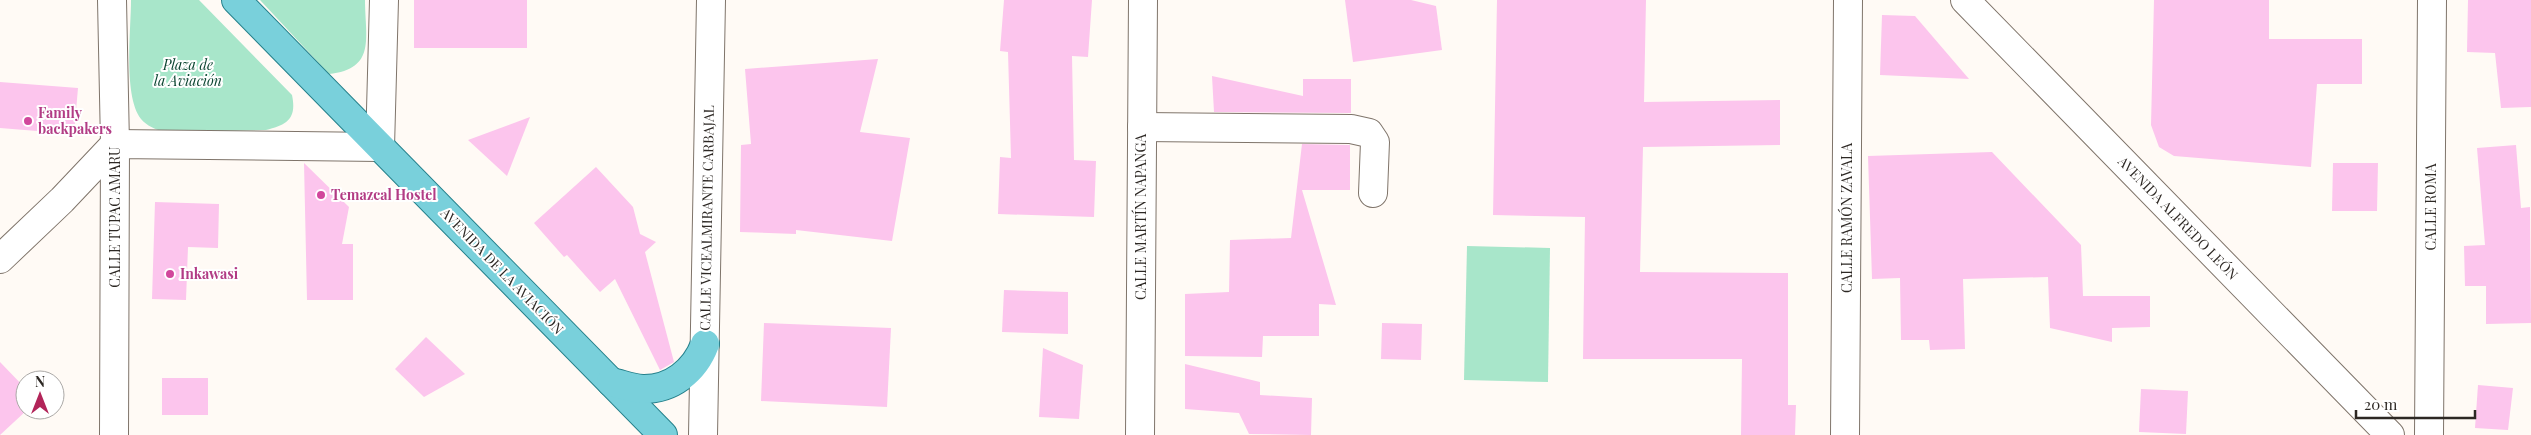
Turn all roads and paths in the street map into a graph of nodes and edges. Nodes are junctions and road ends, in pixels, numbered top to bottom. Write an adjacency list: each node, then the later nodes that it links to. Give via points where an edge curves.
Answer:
1 (112, 0): 10 (street, CALLE TUPAC AMARU)
2 (236, 0): 11 (main road, AVENIDA DE LA AVIACIÓN)
3 (384, 0): 11 (street)
4 (711, 0): 14 (street, CALLE VICEALMIRANTE CARBAJAL)
5 (1143, 0): 9 (street, CALLE MARTÍN NAPANGA)
6 (1848, 0): 21 (street, CALLE RAMÓN ZAVALA)
7 (1966, 0): 22 (street, AVENIDA ALFREDO LEÓN)
8 (2432, 0): 16 (street, CALLE ROMA)
9 (1142, 126): 12 (street, via 1350,128 1369,133 1375,142); 20 (street, CALLE MARTÍN NAPANGA)
10 (115, 144): 11 (street); 13 (street); 17 (street, CALLE TUPAC AMARU)
11 (380, 147): 15 (main road, AVENIDA DE LA AVIACIÓN)
12 (1373, 193)
13 (0, 260)
14 (705, 344): 15 (main road, via 689,370 663,386 642,389); 19 (street, CALLE VICEALMIRANTE CARBAJAL)
15 (611, 382): 18 (main road, AVENIDA DE LA AVIACIÓN)
16 (2429, 425): 23 (street, CALLE ROMA)
17 (114, 435)
18 (663, 435)
19 (703, 435)
20 (1140, 435)
21 (1845, 435)
22 (2390, 435)
23 (2410, 435)

